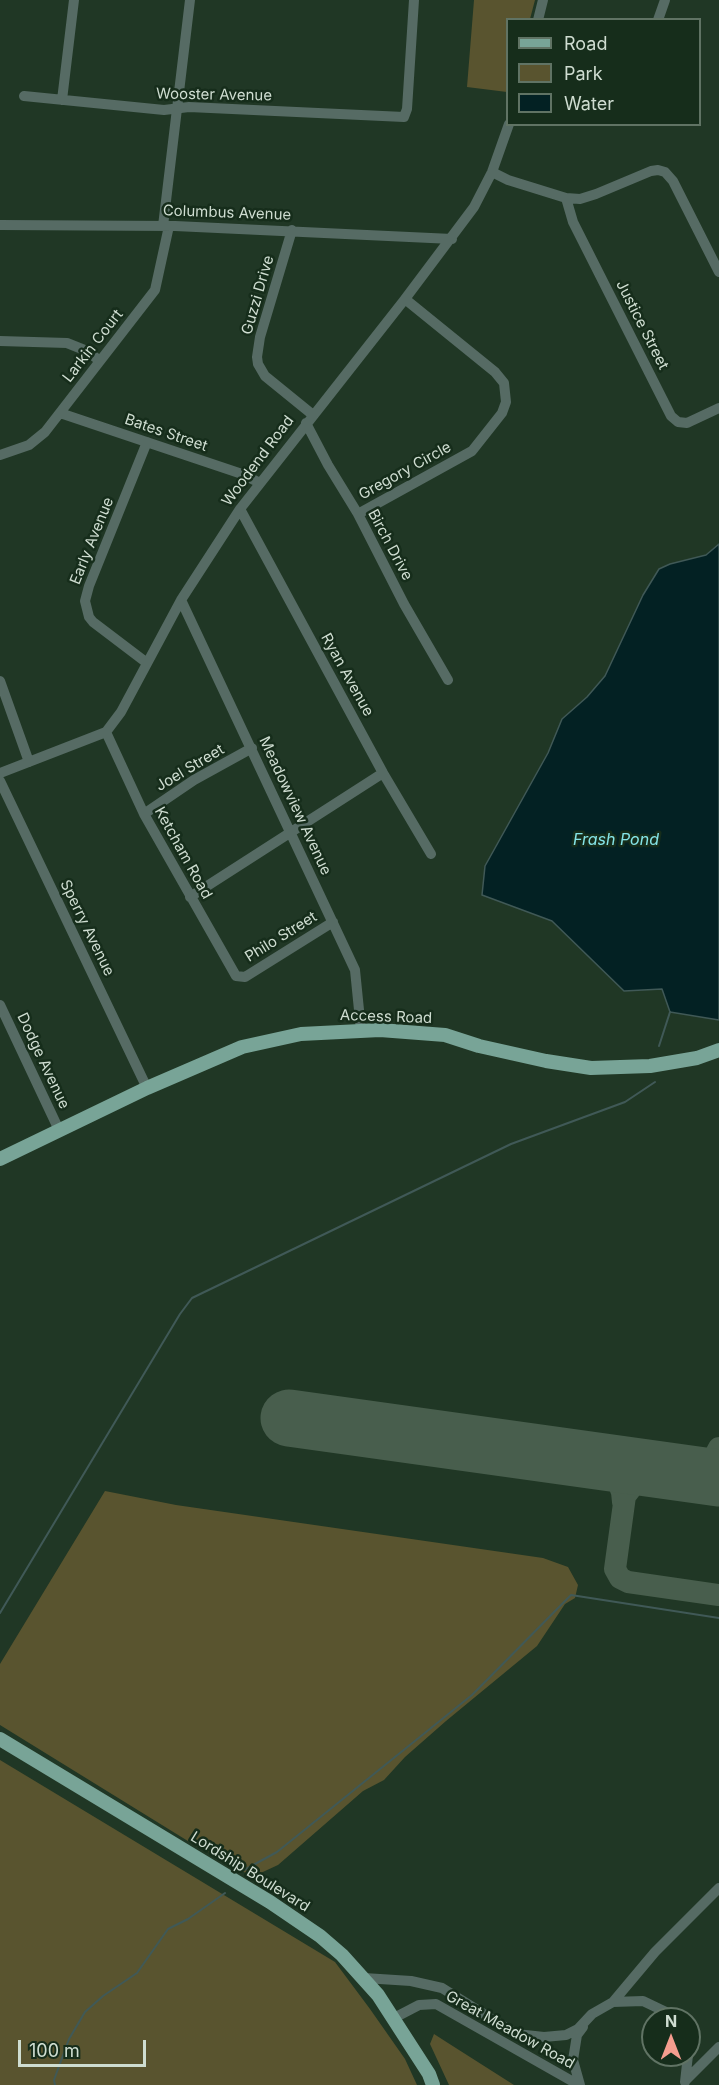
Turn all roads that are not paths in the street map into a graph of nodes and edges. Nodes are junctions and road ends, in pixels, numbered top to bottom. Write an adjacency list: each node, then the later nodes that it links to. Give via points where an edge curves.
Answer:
1 (74, 0): 9 (street)
2 (190, 0): 10 (street, Larkin Court)
3 (414, 0): 10 (street, Wooster Avenue, via 404,117)
4 (543, 0): 6 (street)
5 (665, 0): 7 (street)
6 (538, 18)
7 (659, 18)
8 (24, 96): 9 (street, Wooster Avenue)
9 (62, 100): 10 (street, Wooster Avenue)
10 (178, 108): 15 (street, Larkin Court)
11 (508, 126): 12 (street, Woodend Road)
12 (492, 172): 13 (street); 17 (street, Woodend Road)
13 (566, 198): 18 (street, via 596,194 651,171 665,172); 22 (street, Justice Street, via 573,222 671,416 687,423)
14 (0, 225): 15 (street, Columbus Avenue)
15 (166, 226): 16 (street, Columbus Avenue); 21 (street, Larkin Court, via 155,290)
16 (292, 230): 17 (street, Columbus Avenue); 24 (street, Guzzi Drive, via 257,357 265,376)
17 (452, 239): 19 (street, Woodend Road)
18 (719, 272)
19 (405, 299): 24 (street, Woodend Road); 29 (street, Gregory Circle, via 495,372 504,382 506,402 472,451)
20 (0, 341): 21 (street, via 67,343)
21 (100, 361): 23 (street, Larkin Court)
22 (719, 408)
23 (60, 414): 25 (street, Bates Street); 26 (street, Larkin Court, via 37,440)
24 (310, 419): 27 (street, Woodend Road); 29 (street, Birch Drive, via 328,465)
25 (147, 442): 27 (street, Bates Street); 31 (street, Early Avenue, via 85,602 93,622)
26 (0, 454)
27 (260, 483): 28 (street, Woodend Road)
28 (240, 509): 30 (street, Woodend Road); 38 (street, Ryan Avenue)
29 (358, 514): 32 (street, Birch Drive)
30 (181, 600): 31 (street, Woodend Road); 35 (street, Meadowview Avenue)
31 (147, 663): 34 (street, Woodend Road)
32 (448, 680)
33 (0, 681): 36 (street)
34 (106, 732): 36 (street); 40 (street, Ketcham Road)
35 (252, 748): 40 (street, Joel Street); 41 (street, Meadowview Avenue)
36 (29, 762): 37 (street)
37 (0, 773)
38 (383, 773): 41 (street); 42 (street, Ryan Avenue)
39 (0, 781): 49 (street, Sperry Avenue)
40 (144, 814): 43 (street, Ketcham Road)
41 (291, 833): 43 (street); 44 (street, Meadowview Avenue)
42 (431, 854)
43 (190, 897): 45 (street, Ketcham Road, via 234,974)
44 (333, 922): 45 (street, Philo Street); 47 (street, Meadowview Avenue, via 355,970)
45 (245, 977)
46 (0, 1005): 50 (street, Dodge Avenue)
47 (362, 1030): 48 (main road, Access Road, via 445,1035 478,1046 591,1068 650,1066); 49 (main road, Access Road, via 301,1034 242,1047)
48 (719, 1050)
49 (147, 1088): 50 (main road, Access Road)
50 (59, 1130): 51 (main road, Access Road)
51 (0, 1159)
52 (0, 1739): 54 (main road, Lordship Boulevard, via 301,1922)
53 (719, 1888): 55 (street, Great Meadow Road, via 655,1952)
54 (364, 1978): 57 (street, Great Meadow Road, via 411,1981 442,1988 516,2034 566,2035); 58 (main road, Lordship Boulevard)
55 (613, 2002): 56 (street, Great Meadow Road, via 643,2001); 57 (street, Great Meadow Road)
56 (656, 2007)
57 (592, 2014): 63 (street, Great Meadow Road, via 577,2035 573,2060)
58 (394, 2018): 62 (main road, Lordship Boulevard); 63 (street, Great Meadow Road, via 419,2005 436,2004)
59 (719, 2047): 61 (street)
60 (686, 2067): 61 (street)
61 (684, 2083)
62 (433, 2085)
63 (579, 2085)

